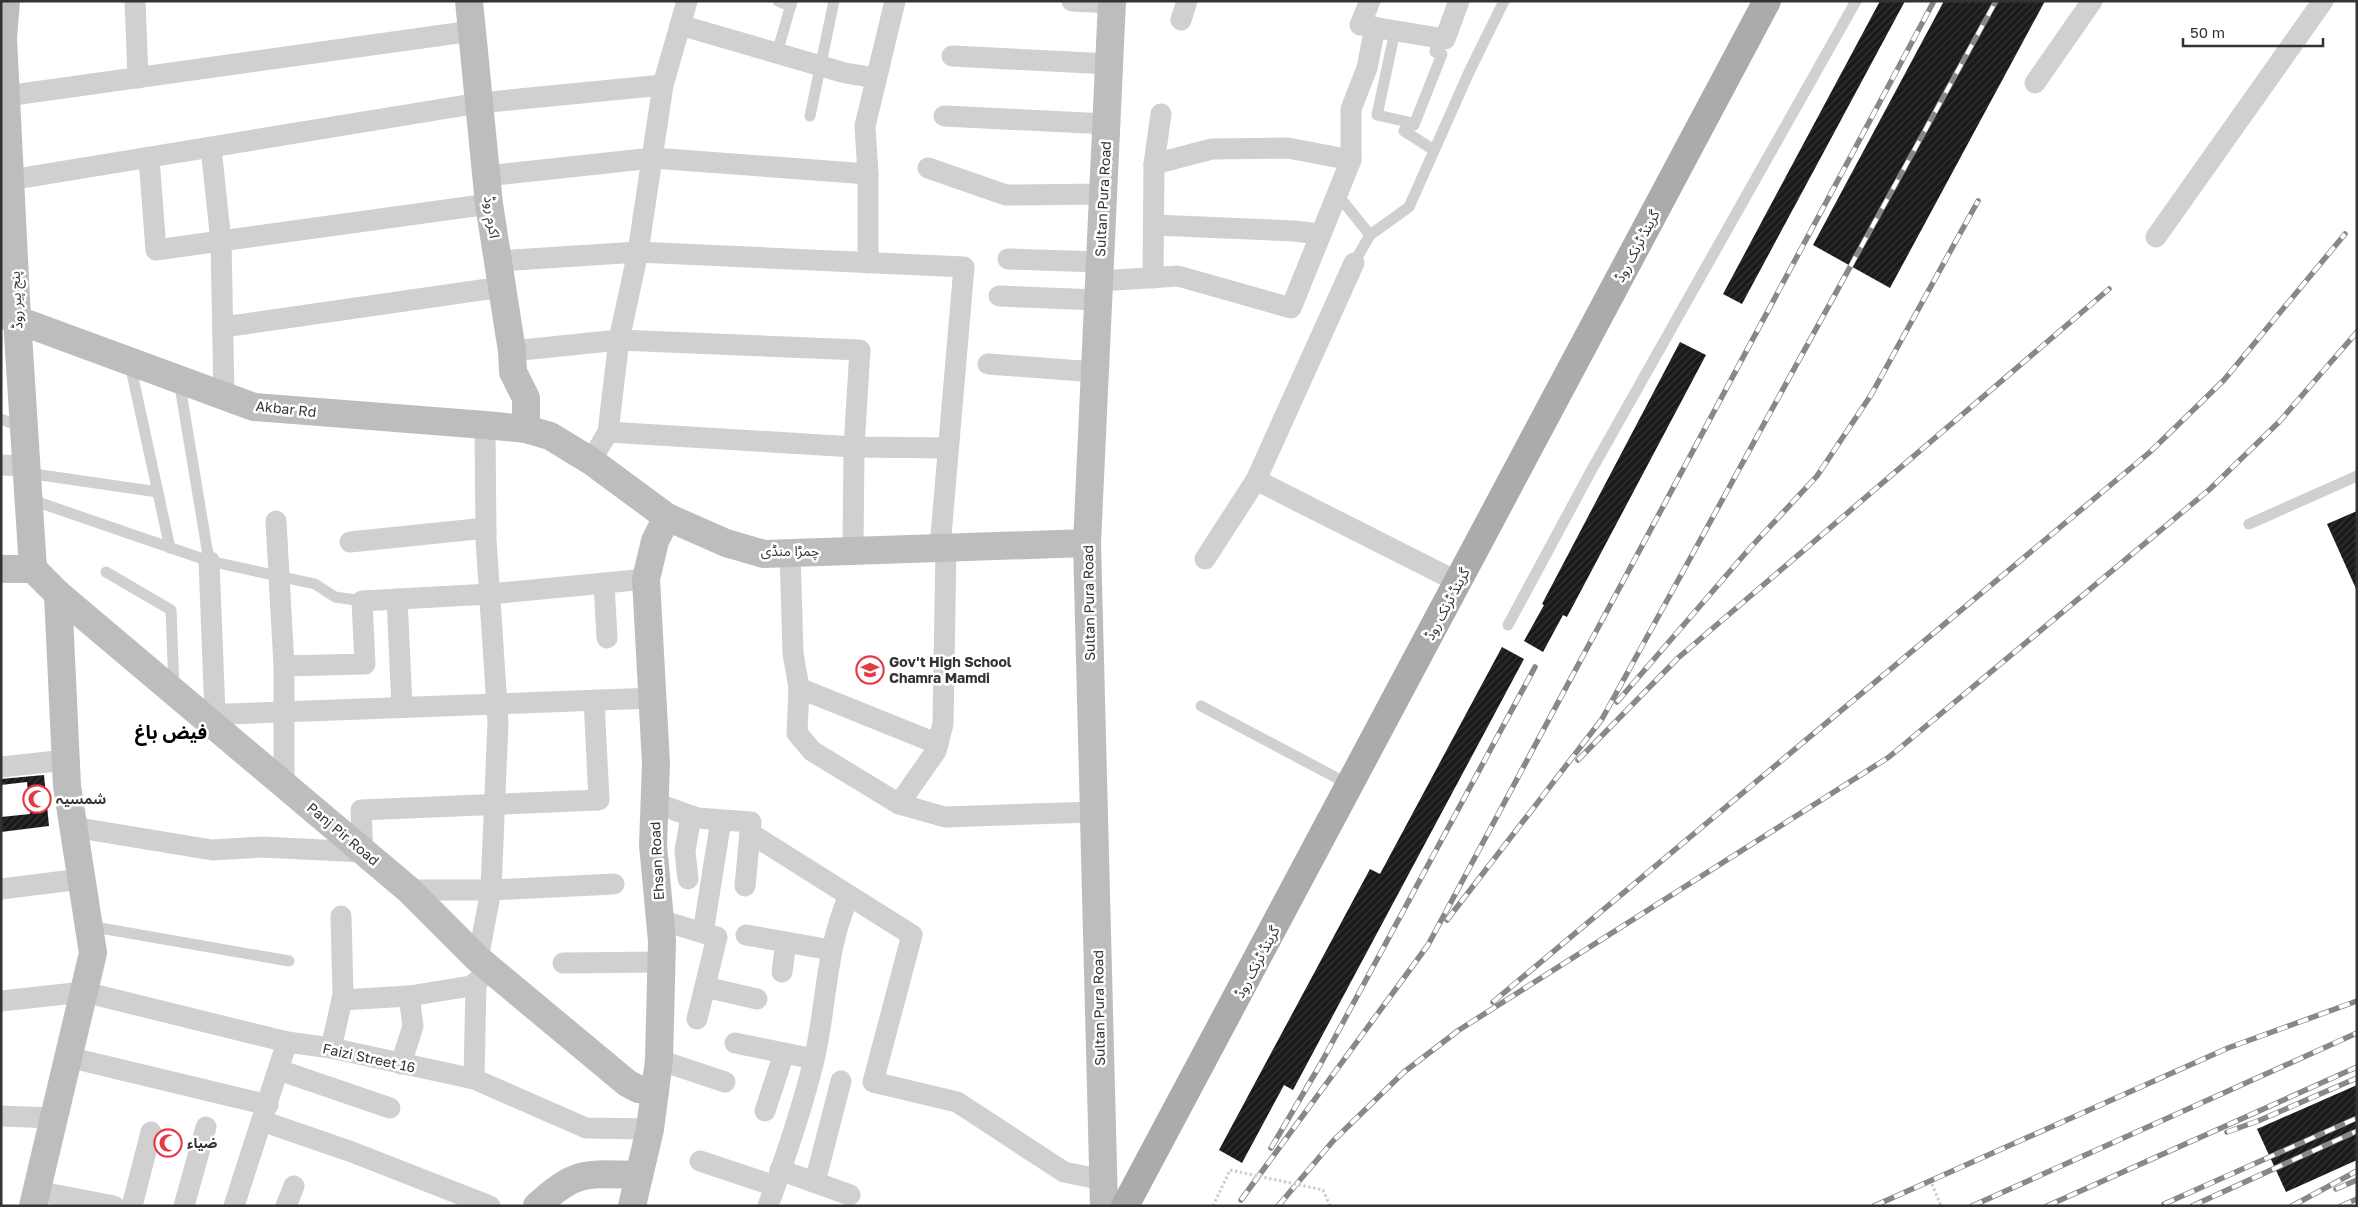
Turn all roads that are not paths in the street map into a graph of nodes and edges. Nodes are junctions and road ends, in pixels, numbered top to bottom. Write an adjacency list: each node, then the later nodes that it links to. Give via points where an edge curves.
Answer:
1 (135, 1): 26 (street)
2 (469, 1): 20 (main road, اکرم روڈ)
3 (687, 1): 18 (street)
4 (778, 1): 16 (lane)
5 (834, 1): 25 (lane)
6 (895, 1): 27 (street)
7 (1072, 1): 15 (street)
8 (1370, 1): 19 (street, via 1360,25)
9 (1458, 1): 21 (street, via 1445,38)
10 (1504, 1): 38 (lane)
11 (1766, 1): 100 (main road, گرینڈ ٹرنک روڈ)
12 (1856, 1): 106 (lane)
13 (2092, 1): 28 (street)
14 (2323, 1): 53 (street)
15 (1112, 2): 24 (main road, Sultan Pura Road)
16 (792, 4): 22 (lane)
17 (3, 21): 30 (main road, پنج پیر روڈ)
18 (680, 25): 22 (street); 29 (street)
19 (1385, 29): 21 (street); 35 (lane, via 1377,115); 41 (street, via 1351,109)
20 (472, 31): 26 (street); 31 (main road, اکرم روڈ)
21 (1438, 38): 35 (lane, via 1434,52 1442,54 1414,125)
22 (777, 53): 25 (street)
23 (952, 56): 24 (street)
24 (1109, 64): 36 (main road, Sultan Pura Road)
25 (820, 65): 27 (street); 33 (lane)
26 (138, 78): 30 (street)
27 (876, 78): 44 (street, via 865,126)
28 (2035, 83)
29 (663, 85): 31 (street); 40 (street)
30 (6, 96): 46 (main road, پنج پیر روڈ)
31 (479, 103): 37 (street); 45 (main road, اکرم روڈ)
32 (1161, 114): 42 (street)
33 (810, 116)
34 (944, 116): 36 (street)
35 (1408, 122): 38 (lane, via 1404,131)
36 (1106, 124): 47 (main road, Sultan Pura Road)
37 (211, 148): 39 (street); 54 (street)
38 (1434, 150): 52 (lane, via 1408,207)
39 (149, 158): 46 (street); 54 (street, via 156,250)
40 (653, 158): 44 (street); 45 (street); 55 (street)
41 (1350, 160): 42 (street, via 1288,148 1212,149); 48 (street)
42 (1154, 164): 50 (street)
43 (928, 168): 47 (street, via 1006,195)
44 (868, 174): 57 (street)
45 (486, 176): 49 (main road, اکرم روڈ)
46 (10, 180): 63 (main road, پنج پیر روڈ)
47 (1104, 194): 61 (main road, Sultan Pura Road)
48 (1337, 194): 51 (street); 52 (lane)
49 (489, 204): 54 (street); 59 (main road, اکرم روڈ)
50 (1155, 225): 51 (street, via 1294,230); 60 (street)
51 (1320, 234): 60 (street, via 1291,308 1178,276)
52 (1370, 235): 58 (lane)
53 (2156, 237)
54 (221, 242): 64 (street)
55 (638, 252): 57 (street); 59 (street); 65 (street)
56 (1008, 259): 61 (street)
57 (868, 262): 77 (street, via 964,267)
58 (1354, 263): 81 (street)
59 (500, 274): 64 (street); 66 (main road, اکرم روڈ)
60 (1153, 278): 61 (street)
61 (1099, 281): 62 (street); 69 (main road, Sultan Pura Road)
62 (999, 296)
63 (9, 316): 67 (main road, Akbar Rd); 72 (main road, پنج پیر روڈ)
64 (223, 327): 71 (street)
65 (619, 340): 66 (street); 75 (street); 76 (street, via 860,350)
66 (512, 351): 74 (main road, اکرم روڈ, via 513,372 526,398)
67 (130, 361): 70 (main road, Akbar Rd); 82 (lane)
68 (988, 364): 69 (street)
69 (1095, 372): 88 (main road, Sultan Pura Road)
70 (179, 379): 71 (main road, Akbar Rd); 94 (lane)
71 (224, 396): 73 (main road, Akbar Rd, via 254,407)
72 (13, 424): 79 (main road, پنج پیر روڈ)
73 (485, 425): 74 (main road, Akbar Rd); 86 (street)
74 (526, 429): 78 (main road, چمڑا منڈی, via 550,436)
75 (608, 432): 76 (street); 78 (street)
76 (854, 447): 77 (street); 91 (street)
77 (948, 448): 90 (street)
78 (591, 461): 83 (main road, چمڑا منڈی)
79 (21, 476): 82 (lane); 89 (lane); 96 (main road, پنج پیر روڈ)
80 (2357, 476): 85 (lane)
81 (1256, 480): 93 (street); 100 (street)
82 (158, 492): 89 (lane)
83 (667, 517): 92 (main road, چمڑا منڈی, via 764,554); 99 (main road, Ehsan Road, via 655,541)
84 (276, 521): 98 (street)
85 (2249, 524)
86 (486, 528): 87 (street); 103 (street)
87 (350, 542)
88 (1087, 543): 90 (main road, چمڑا منڈی); 126 (main road, Sultan Pura Road)
89 (170, 548): 94 (lane)
90 (943, 548): 91 (main road, چمڑا منڈی); 118 (street, via 944,724)
91 (853, 550): 92 (main road, چمڑا منڈی)
92 (790, 552): 109 (street, via 793,652)
93 (1205, 559)
94 (209, 561): 98 (lane); 117 (street)
95 (1, 569): 96 (main road)
96 (33, 569): 102 (main road, Panj Pir Road)
97 (106, 572): 110 (lane, via 171,610)
98 (280, 576): 105 (lane, via 314,584 335,597); 108 (street)
99 (646, 579): 101 (street); 111 (main road, Ehsan Road)
100 (1458, 582): 122 (main road, گرینڈ ٹرنک روڈ)
101 (604, 583): 103 (street); 107 (street)
102 (58, 594): 110 (main road, Panj Pir Road); 119 (main road)
103 (490, 594): 104 (street); 113 (street)
104 (397, 599): 105 (street); 115 (street)
105 (362, 601): 108 (street, via 365,664)
106 (1508, 625)
107 (607, 638)
108 (284, 666): 116 (street)
109 (799, 688): 118 (street); 125 (street, via 797,733 812,752)
110 (175, 693): 117 (main road, Panj Pir Road)
111 (654, 698): 112 (street); 123 (main road, Ehsan Road)
112 (594, 700): 113 (street); 124 (street, via 599,800)
113 (497, 704): 115 (street); 124 (street)
114 (1201, 706): 122 (lane)
115 (402, 707): 116 (street)
116 (284, 712): 117 (street); 121 (street)
117 (208, 715): 121 (main road, Panj Pir Road)
118 (938, 744): 125 (street)
119 (66, 760): 120 (street); 129 (main road)
120 (1, 767)
121 (284, 784): 131 (main road, Panj Pir Road)
122 (1350, 785): 194 (main road, گرینڈ ٹرنک روڈ)
123 (655, 803): 127 (street); 141 (main road, Ehsan Road, via 653,845)
124 (494, 804): 131 (street, via 361,810); 138 (street)
125 (899, 804): 126 (street, via 945,817)
126 (1094, 812): 184 (main road, Sultan Pura Road)
127 (691, 816): 128 (street); 133 (street, via 685,851)
128 (721, 820): 130 (street, via 751,822); 143 (street)
129 (73, 827): 131 (street, via 212,850 262,847); 132 (main road)
130 (750, 833): 135 (street); 139 (street)
131 (363, 852): 137 (main road, Panj Pir Road)
132 (81, 878): 136 (street); 142 (main road)
133 (688, 879)
134 (614, 884): 138 (street)
135 (745, 886)
136 (1, 889)
137 (409, 890): 138 (street); 150 (main road, Panj Pir Road)
138 (491, 890): 150 (street)
139 (849, 896): 146 (street); 184 (street, via 912,935 873,1082 957,1102 1064,1172)
140 (341, 916): 156 (street)
141 (660, 920): 143 (street); 148 (main road, Ehsan Road)
142 (89, 926): 147 (lane); 153 (main road, via 93,953)
143 (703, 933): 152 (street, via 717,937)
144 (746, 935): 145 (street)
145 (786, 942): 146 (street); 151 (street)
146 (831, 950): 164 (street)
147 (289, 962)
148 (661, 962): 149 (street); 165 (main road, Ehsan Road)
149 (563, 964)
150 (481, 971): 154 (street, via 471,986); 168 (street); 171 (main road, Panj Pir Road, via 626,1083 638,1089)
151 (782, 972)
152 (705, 987): 155 (street); 158 (street)
153 (84, 992): 157 (street); 159 (street, Faizi Street 16); 163 (main road)
154 (409, 996): 156 (street); 166 (street, via 413,1026)
155 (757, 999)
156 (342, 1000): 161 (street)
157 (1, 1001)
158 (698, 1019)
159 (287, 1042): 161 (street, Faizi Street 16); 167 (street)
160 (735, 1043): 162 (street)
161 (331, 1048): 166 (street, Faizi Street 16)
162 (784, 1053): 164 (street); 173 (street)
163 (68, 1057): 174 (street); 176 (main road)
164 (814, 1059): 183 (street)
165 (659, 1060): 170 (street); 171 (main road, Ehsan Road)
166 (401, 1064): 168 (street, Faizi Street 16)
167 (279, 1070): 172 (street); 174 (street)
168 (474, 1079): 178 (street, Faizi Street 16, via 586,1128)
169 (841, 1081): 182 (street)
170 (724, 1082)
171 (655, 1091): 178 (main road, Ehsan Road)
172 (390, 1108)
173 (765, 1111)
174 (265, 1113): 190 (street); 191 (street, via 352,1152)
175 (1, 1116): 176 (street)
176 (53, 1118): 186 (main road)
177 (206, 1127): 189 (street)
178 (650, 1129): 181 (main road, Ehsan Road)
179 (152, 1132): 188 (street)
180 (700, 1161): 183 (street)
181 (639, 1175): 192 (main road, via 577,1176); 193 (main road, Ehsan Road)
182 (816, 1182): 183 (street); 185 (street)
183 (774, 1187)
184 (1103, 1193)
185 (850, 1194)
186 (34, 1198): 187 (street)
187 (114, 1206)
188 (132, 1206)
189 (184, 1206)
190 (234, 1206)
191 (490, 1206)
192 (537, 1206)
193 (632, 1206)
194 (1126, 1206)

